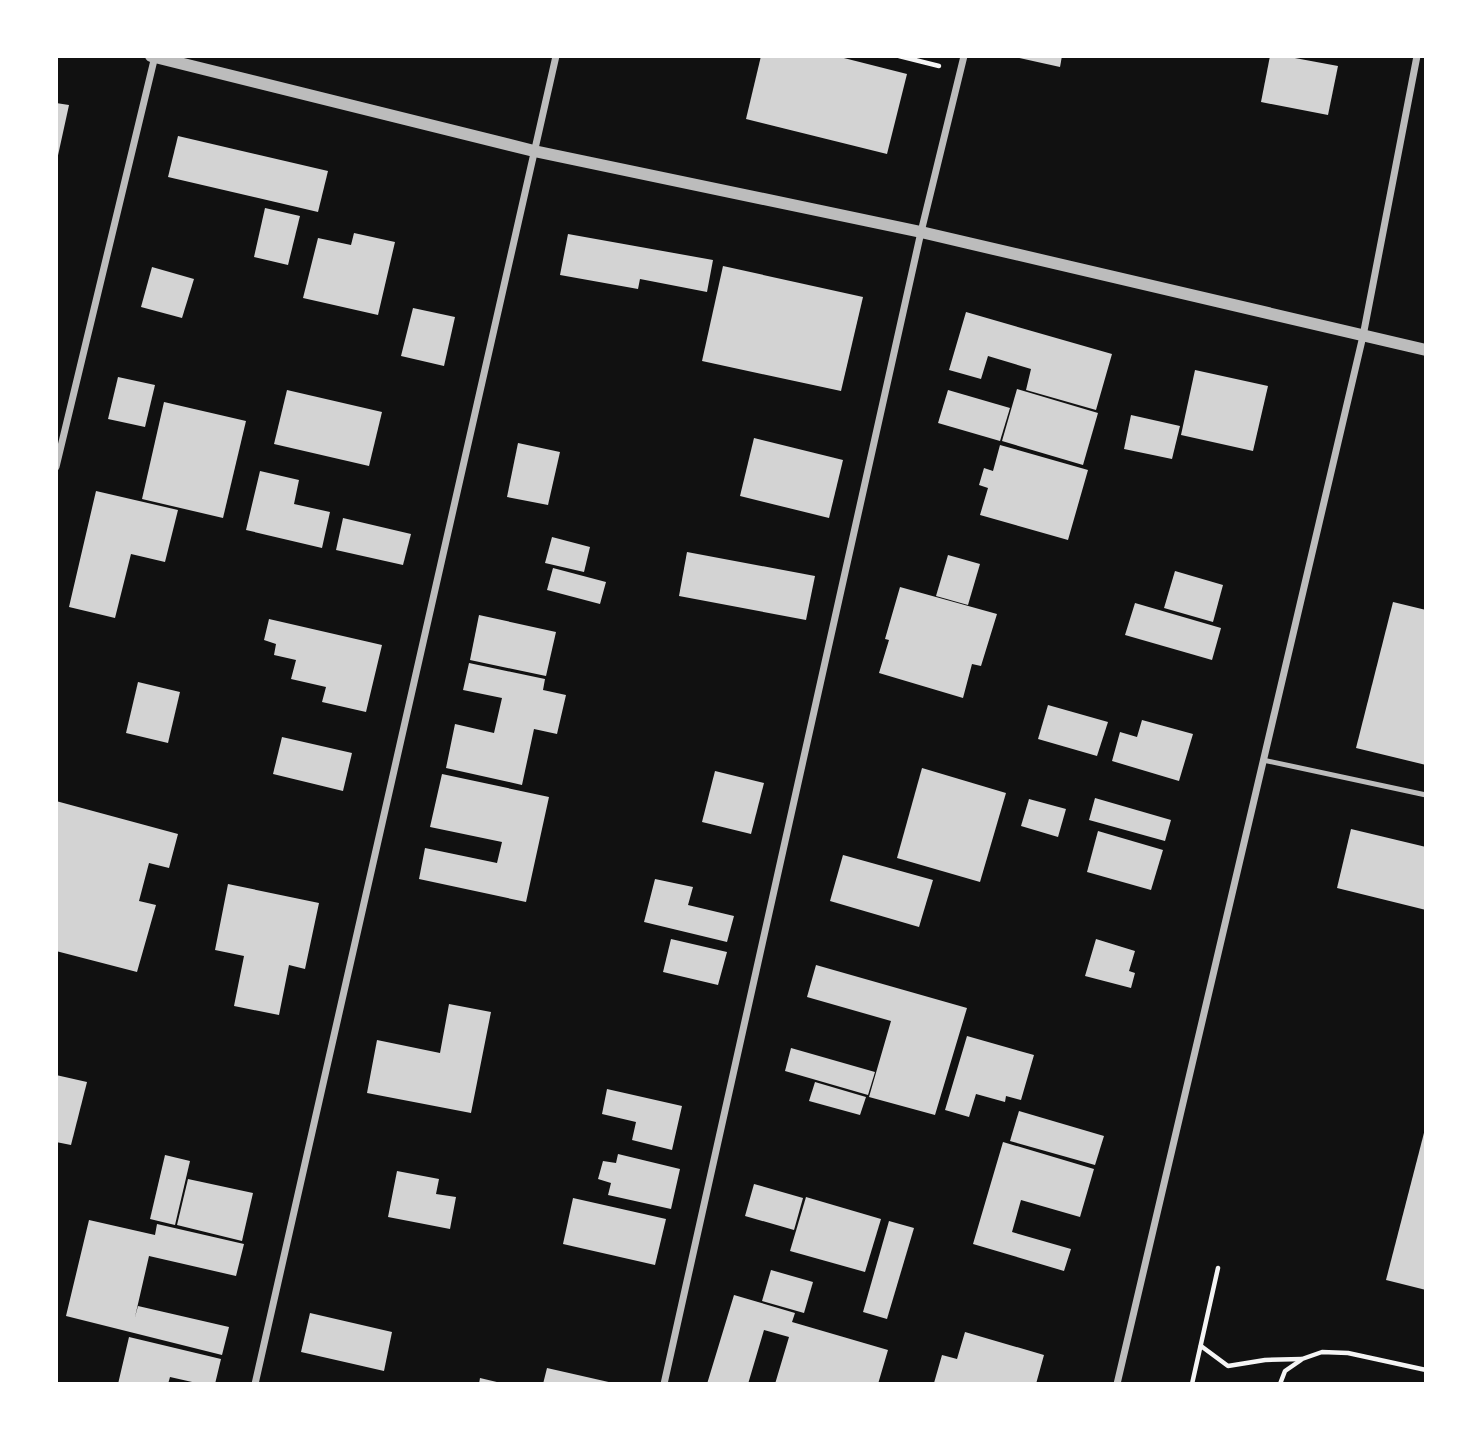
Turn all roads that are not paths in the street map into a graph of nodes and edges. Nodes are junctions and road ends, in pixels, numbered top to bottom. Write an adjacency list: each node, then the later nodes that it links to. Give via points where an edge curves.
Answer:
1 (154, 56): 5 (street); 9 (street)
2 (556, 56): 5 (street)
3 (964, 56): 6 (street)
4 (1417, 56): 7 (street)
5 (534, 151): 6 (street); 12 (street)
6 (921, 232): 7 (street); 13 (street)
7 (1363, 336): 8 (street); 10 (street)
8 (1426, 350)
9 (56, 467)
10 (1263, 760): 11 (lane); 14 (street)
11 (1426, 795)
12 (255, 1384)
13 (664, 1384)
14 (1117, 1384)

